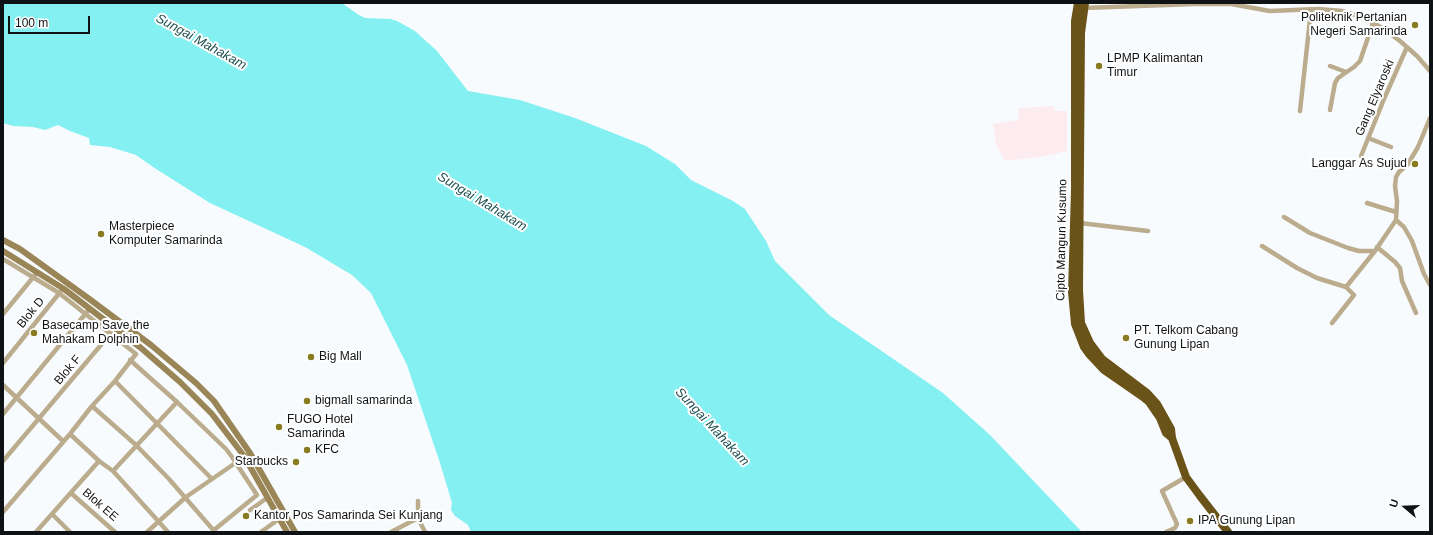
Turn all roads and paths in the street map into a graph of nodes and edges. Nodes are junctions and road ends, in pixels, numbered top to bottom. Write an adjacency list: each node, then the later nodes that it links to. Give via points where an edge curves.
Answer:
1 (1082, 4): 2 (street, via 1231,4 1270,11); 14 (highway, Cipto Mangun Kusumo, via 1075,22)
2 (1311, 10): 3 (street, via 1342,11); 9 (street)
3 (1373, 22): 4 (street); 7 (street, via 1360,61)
4 (1407, 48): 6 (street); 11 (street, Gang Elyaroski)
5 (1330, 66): 7 (street)
6 (1430, 71)
7 (1346, 72): 8 (street, via 1335,83)
8 (1330, 110)
9 (1300, 111)
10 (1430, 118): 16 (street, via 1418,147 1396,177)
11 (1368, 138): 12 (street); 13 (street, Gang Elyaroski)
12 (1391, 147)
13 (1361, 156)
14 (1078, 168): 19 (highway, Cipto Mangun Kusumo); 51 (highway, Cipto Mangun Kusumo, via 1072,292 1078,335 1098,364 1149,402 1166,433)
15 (1367, 203): 16 (street)
16 (1396, 212): 18 (street)
17 (1284, 217): 23 (street, via 1310,233 1348,248 1359,251)
18 (1396, 220): 23 (street); 28 (street, via 1404,227 1412,241)
19 (1080, 223): 20 (street); 51 (highway, Cipto Mangun Kusumo, via 1079,290 1081,322 1085,334 1102,359 1153,398 1165,416)
20 (1148, 231)
21 (3, 240): 54 (main road, via 20,249 94,302 192,380 214,402)
22 (1262, 246): 30 (street, via 1307,274)
23 (1376, 249): 30 (street); 33 (street, via 1400,268 1402,281)
24 (3, 251): 27 (main road)
25 (4, 261): 27 (street)
26 (1430, 273): 28 (street)
27 (35, 274): 31 (main road); 34 (street)
28 (1424, 274): 29 (street)
29 (1430, 285)
30 (1346, 287): 36 (street, via 1354,295)
31 (62, 291): 32 (main road); 35 (street); 41 (street, Blok D)
32 (91, 309): 35 (street); 38 (main road)
33 (1416, 313)
34 (3, 314)
35 (86, 314): 37 (street); 44 (street)
36 (1332, 323)
37 (111, 333): 39 (street); 48 (street, Blok F)
38 (141, 348): 39 (street); 55 (main road, via 212,414)
39 (136, 354): 40 (street)
40 (130, 360): 42 (street); 45 (street)
41 (3, 363)
42 (115, 381): 46 (street); 49 (street)
43 (3, 385): 44 (street)
44 (17, 398): 47 (street); 48 (street)
45 (177, 402): 49 (street); 58 (street)
46 (92, 406): 50 (street); 53 (street)
47 (3, 414)
48 (39, 420): 52 (street); 56 (street, Blok F)
49 (156, 424): 53 (street); 61 (street)
50 (70, 434): 52 (street); 57 (street)
51 (1172, 438): 60 (highway, Cipto Mangun Kusumo)
52 (63, 441): 67 (street)
53 (136, 445): 59 (street); 63 (street)
54 (250, 453): 55 (street); 80 (main road)
55 (244, 456): 58 (street); 64 (main road)
56 (3, 461)
57 (99, 461): 59 (street); 62 (street)
58 (236, 462): 61 (street); 72 (street, via 257,495)
59 (113, 471): 71 (street)
60 (1186, 477): 83 (street, via 1162,491 1177,524 1175,528); 84 (highway, Cipto Mangun Kusumo)
61 (212, 479): 63 (street)
62 (72, 494): 68 (street); 75 (street, Blok EE)
63 (186, 497): 71 (street); 72 (street)
64 (267, 498): 66 (street); 70 (main road)
65 (418, 501): 69 (street)
66 (250, 510)
67 (3, 511)
68 (53, 515): 73 (street); 74 (street)
69 (418, 518): 81 (street); 82 (street)
70 (279, 519): 78 (street); 79 (main road)
71 (160, 521): 76 (street); 77 (street)
72 (215, 531)
73 (36, 532)
74 (70, 532)
75 (115, 532)
76 (147, 532)
77 (168, 532)
78 (262, 532)
79 (287, 532)
80 (295, 532)
81 (391, 532)
82 (425, 532)
83 (1166, 532)
84 (1228, 532)

